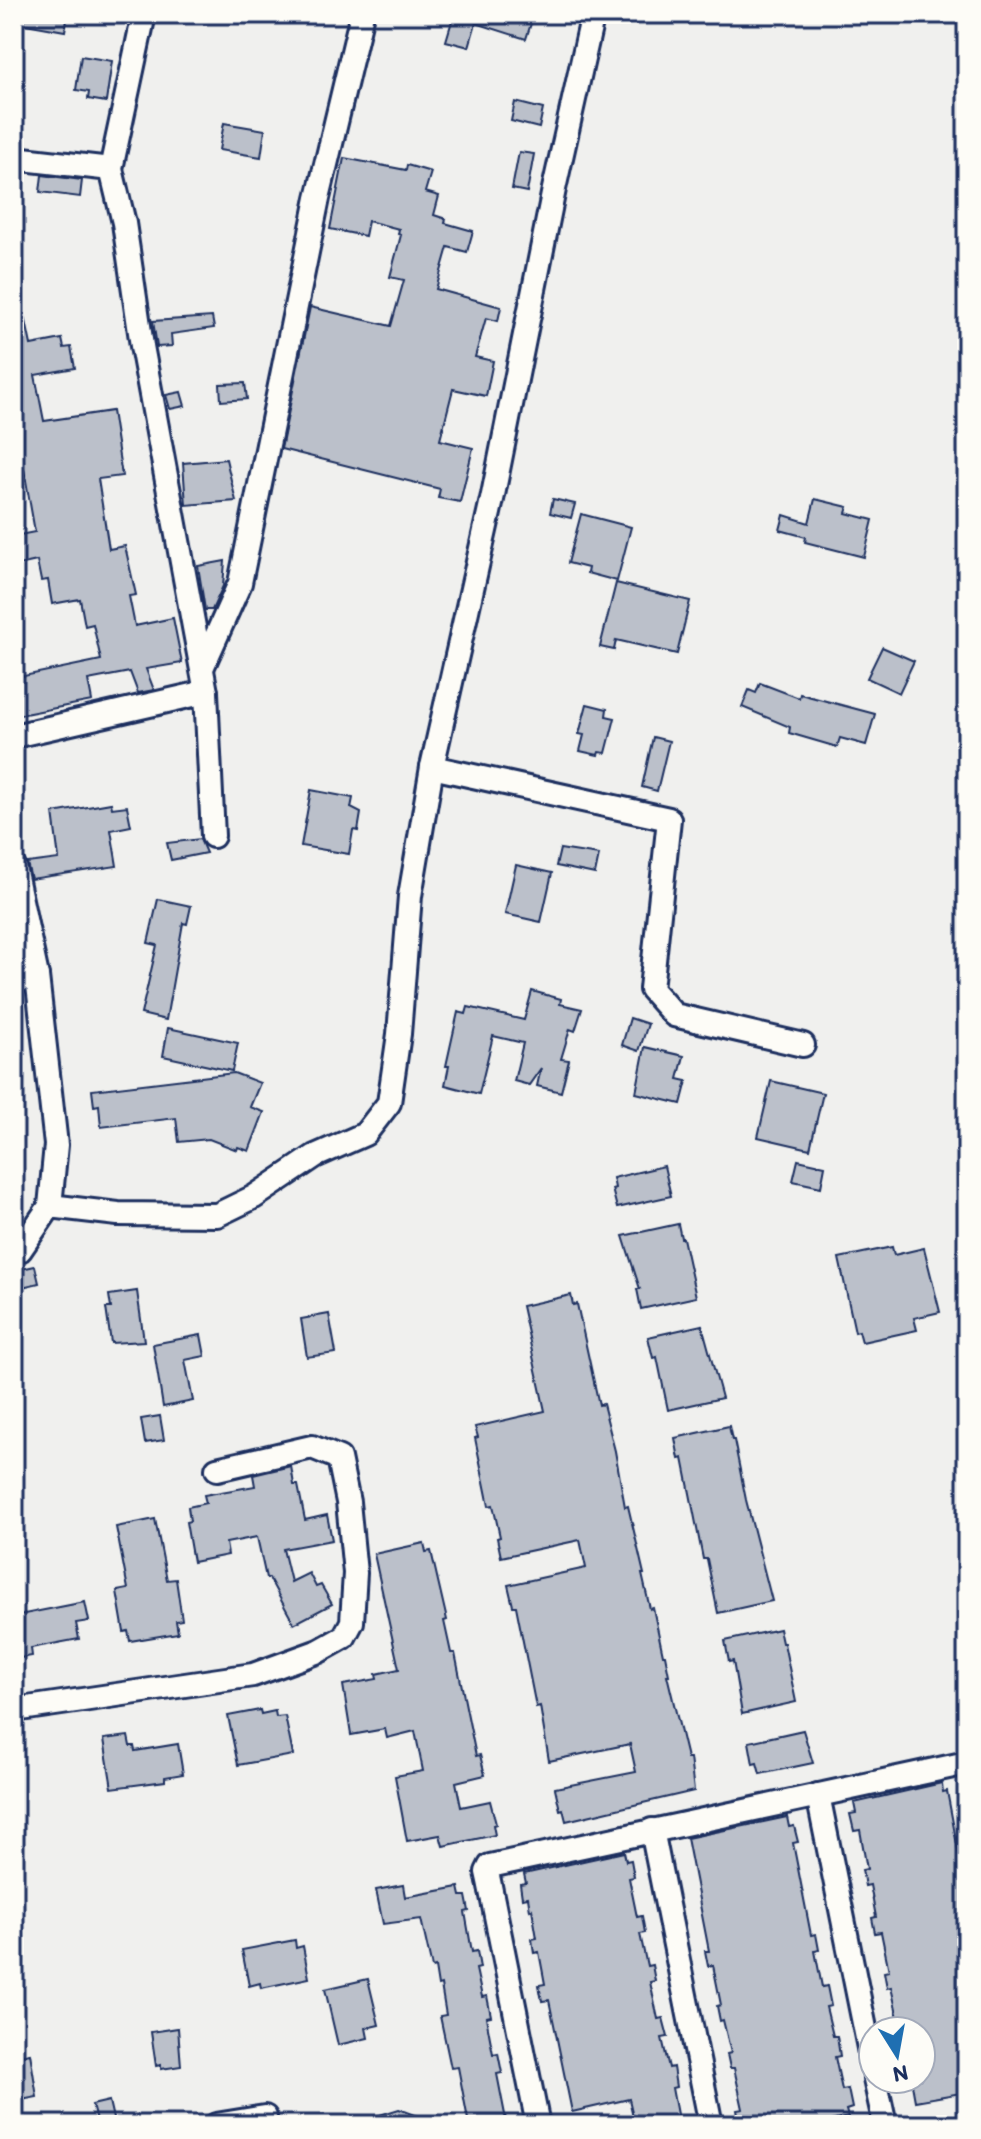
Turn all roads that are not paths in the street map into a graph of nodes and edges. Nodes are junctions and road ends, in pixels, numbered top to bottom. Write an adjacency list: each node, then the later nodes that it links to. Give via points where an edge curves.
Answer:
1 (144, 14): 5 (street)
2 (362, 14): 6 (street, via 318,198 240,583)
3 (593, 14): 9 (street)
4 (14, 158): 5 (street)
5 (111, 169): 6 (street)
6 (202, 668): 7 (street)
7 (206, 692): 8 (street); 10 (street)
8 (14, 736)
9 (432, 767): 14 (street, via 669,819 651,989 674,1015); 15 (street, via 410,896 389,1103 365,1134 315,1156 217,1215 118,1214)
10 (213, 836)
11 (14, 867): 12 (street)
12 (37, 976): 13 (street); 15 (street, via 56,1145)
13 (14, 981)
14 (803, 1045)
15 (50, 1206): 16 (street)
16 (14, 1252)
17 (217, 1469): 18 (street, via 312,1447 339,1458 355,1573 352,1622 344,1637 253,1675)
18 (14, 1710)
19 (967, 1763): 20 (street)
20 (818, 1795): 21 (street); 22 (street)
21 (652, 1830): 26 (street, via 498,1863 487,1872); 27 (street)
22 (862, 2015)
23 (878, 2095): 28 (street)
24 (265, 2117): 25 (street)
25 (229, 2124)
26 (538, 2125)
27 (711, 2125)
28 (885, 2125)

